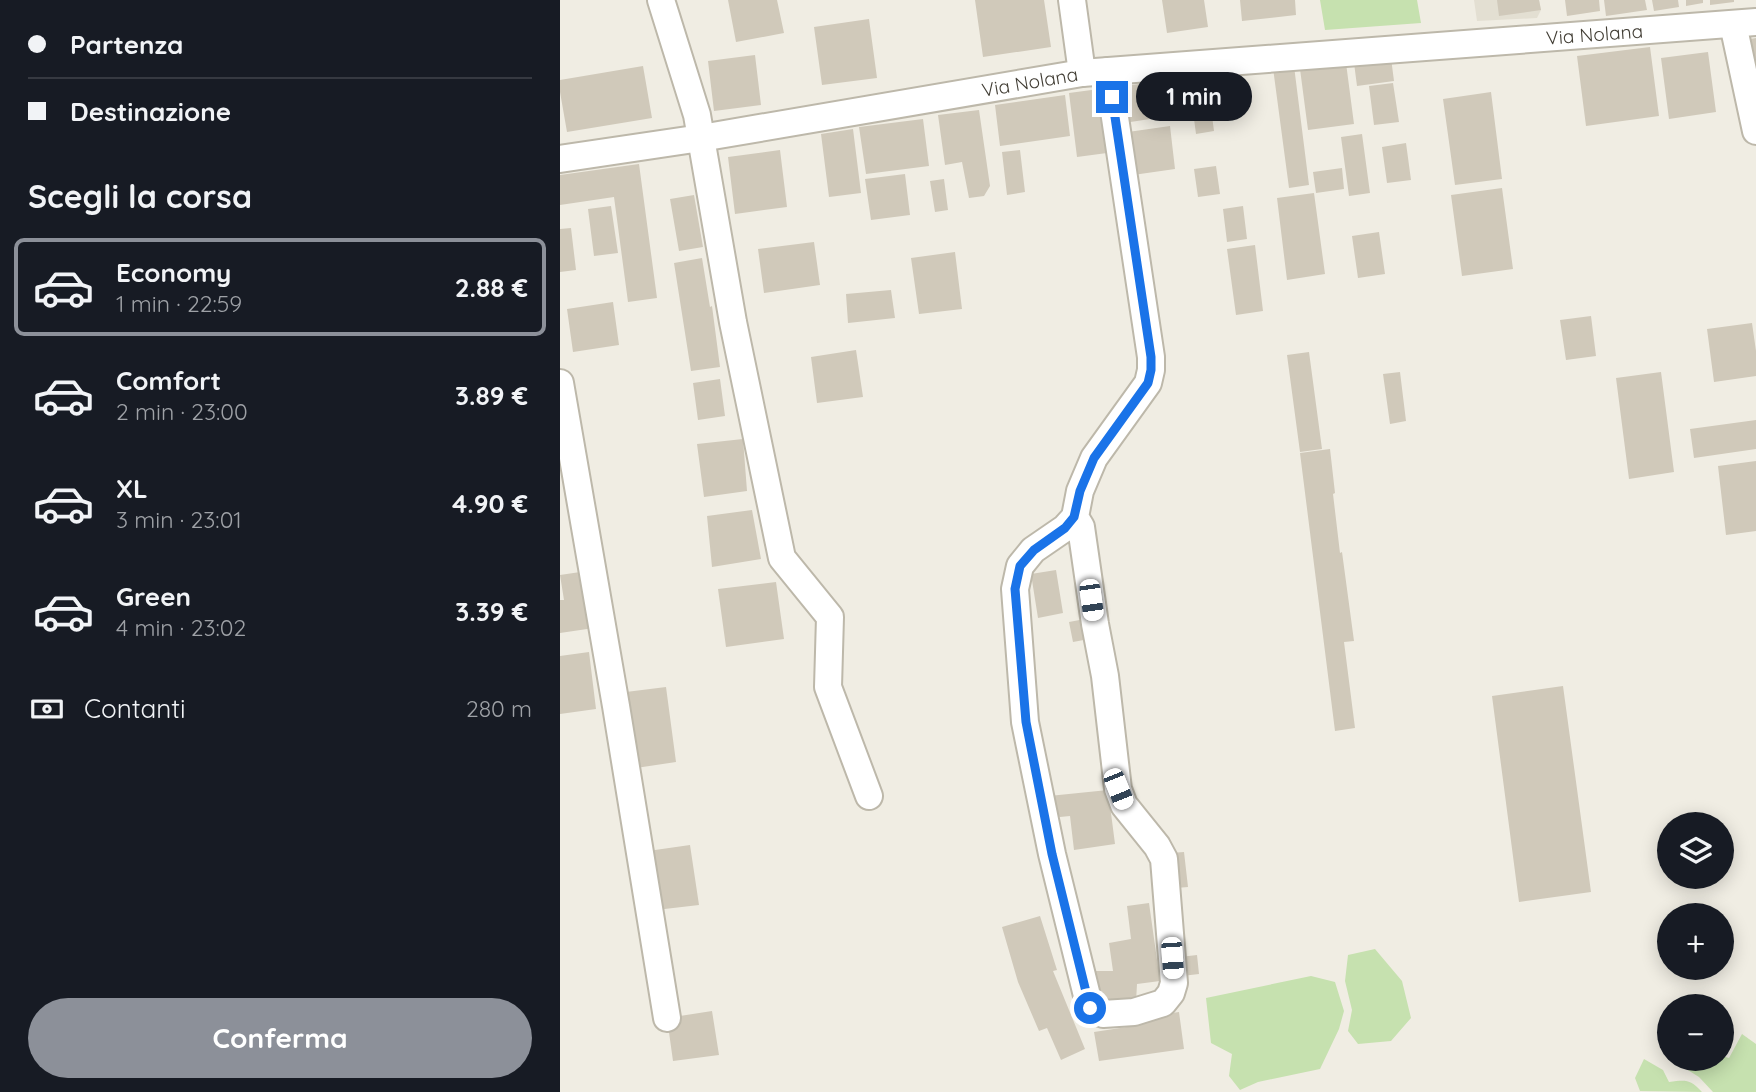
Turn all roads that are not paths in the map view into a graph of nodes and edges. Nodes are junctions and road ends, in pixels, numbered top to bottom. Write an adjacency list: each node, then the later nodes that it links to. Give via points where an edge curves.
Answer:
1 (661, 0): 7 (street)
2 (1072, 0): 5 (street)
3 (1743, 17): 4 (street, Via Nolana); 6 (street)
4 (1108, 71): 5 (street, Via Nolana); 10 (street, via 1151,370 1148,383 1094,458)
5 (1082, 72): 7 (street, Via Nolana)
6 (1756, 131)
7 (701, 138): 8 (street, Via Nolana); 11 (street, via 782,558 830,617 828,687)
8 (560, 159)
9 (560, 383): 12 (street)
10 (1074, 517): 10 (street, via 1082,527 1118,789 1124,805 1164,859 1174,983 1163,1003 1133,1012 1103,1014 1090,1008 1026,722 1015,589 1020,566)
11 (869, 796)
12 (667, 1018)

